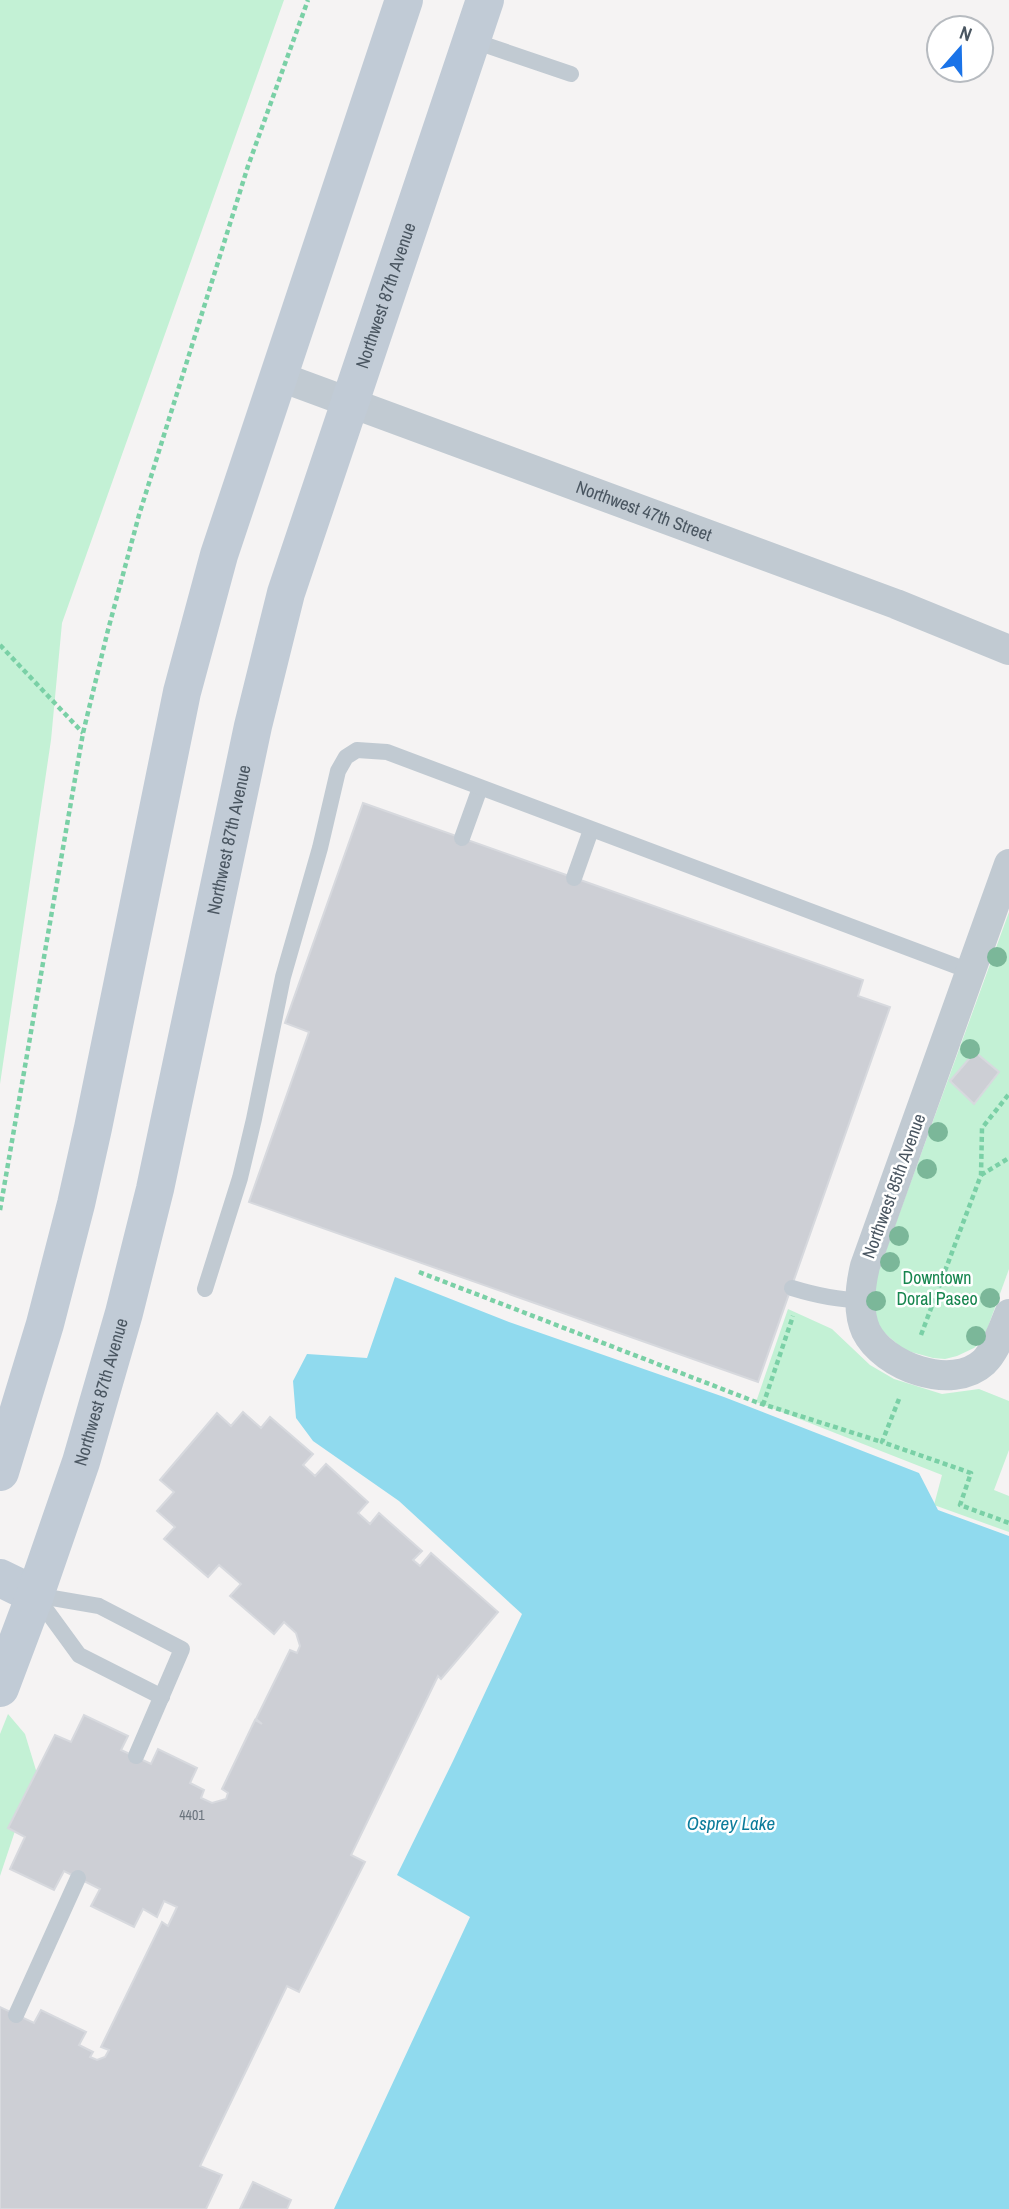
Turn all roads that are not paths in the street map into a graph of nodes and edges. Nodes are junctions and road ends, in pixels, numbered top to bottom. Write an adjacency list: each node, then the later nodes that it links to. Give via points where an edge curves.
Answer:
1 (404, 0): 5 (main road)
2 (485, 0): 3 (main road, Northwest 87th Avenue)
3 (471, 40): 4 (lane); 6 (main road, Northwest 87th Avenue)
4 (571, 74)
5 (278, 376): 6 (street, Northwest 47th Street); 18 (main road, via 219,555 185,679 82,1178 45,1324)
6 (349, 402): 7 (street, Northwest 47th Street); 20 (main road, Northwest 87th Avenue, via 269,657 155,1189 109,1368)
7 (1009, 650)
8 (480, 788): 9 (lane); 10 (lane); 15 (lane, via 387,752 357,750 338,771 283,977 240,1178)
9 (591, 830): 12 (lane); 13 (lane)
10 (463, 838)
11 (1009, 864): 13 (street, Northwest 85th Avenue)
12 (575, 877)
13 (972, 972): 16 (street, Northwest 85th Avenue, via 864,1266)
14 (792, 1288): 16 (lane, via 821,1297)
15 (205, 1289)
16 (860, 1300): 17 (street, Northwest 85th Avenue, via 861,1316 873,1342 890,1358 929,1373 971,1370 984,1361)
17 (1009, 1314)
18 (0, 1472)
19 (0, 1578): 20 (main road)
20 (35, 1595): 21 (main road, Northwest 87th Avenue); 22 (lane, via 79,1655); 22 (lane, via 99,1606 182,1649)
21 (0, 1688)
22 (162, 1697): 23 (lane)
23 (136, 1756)
24 (78, 1878): 25 (lane)
25 (16, 2015)

